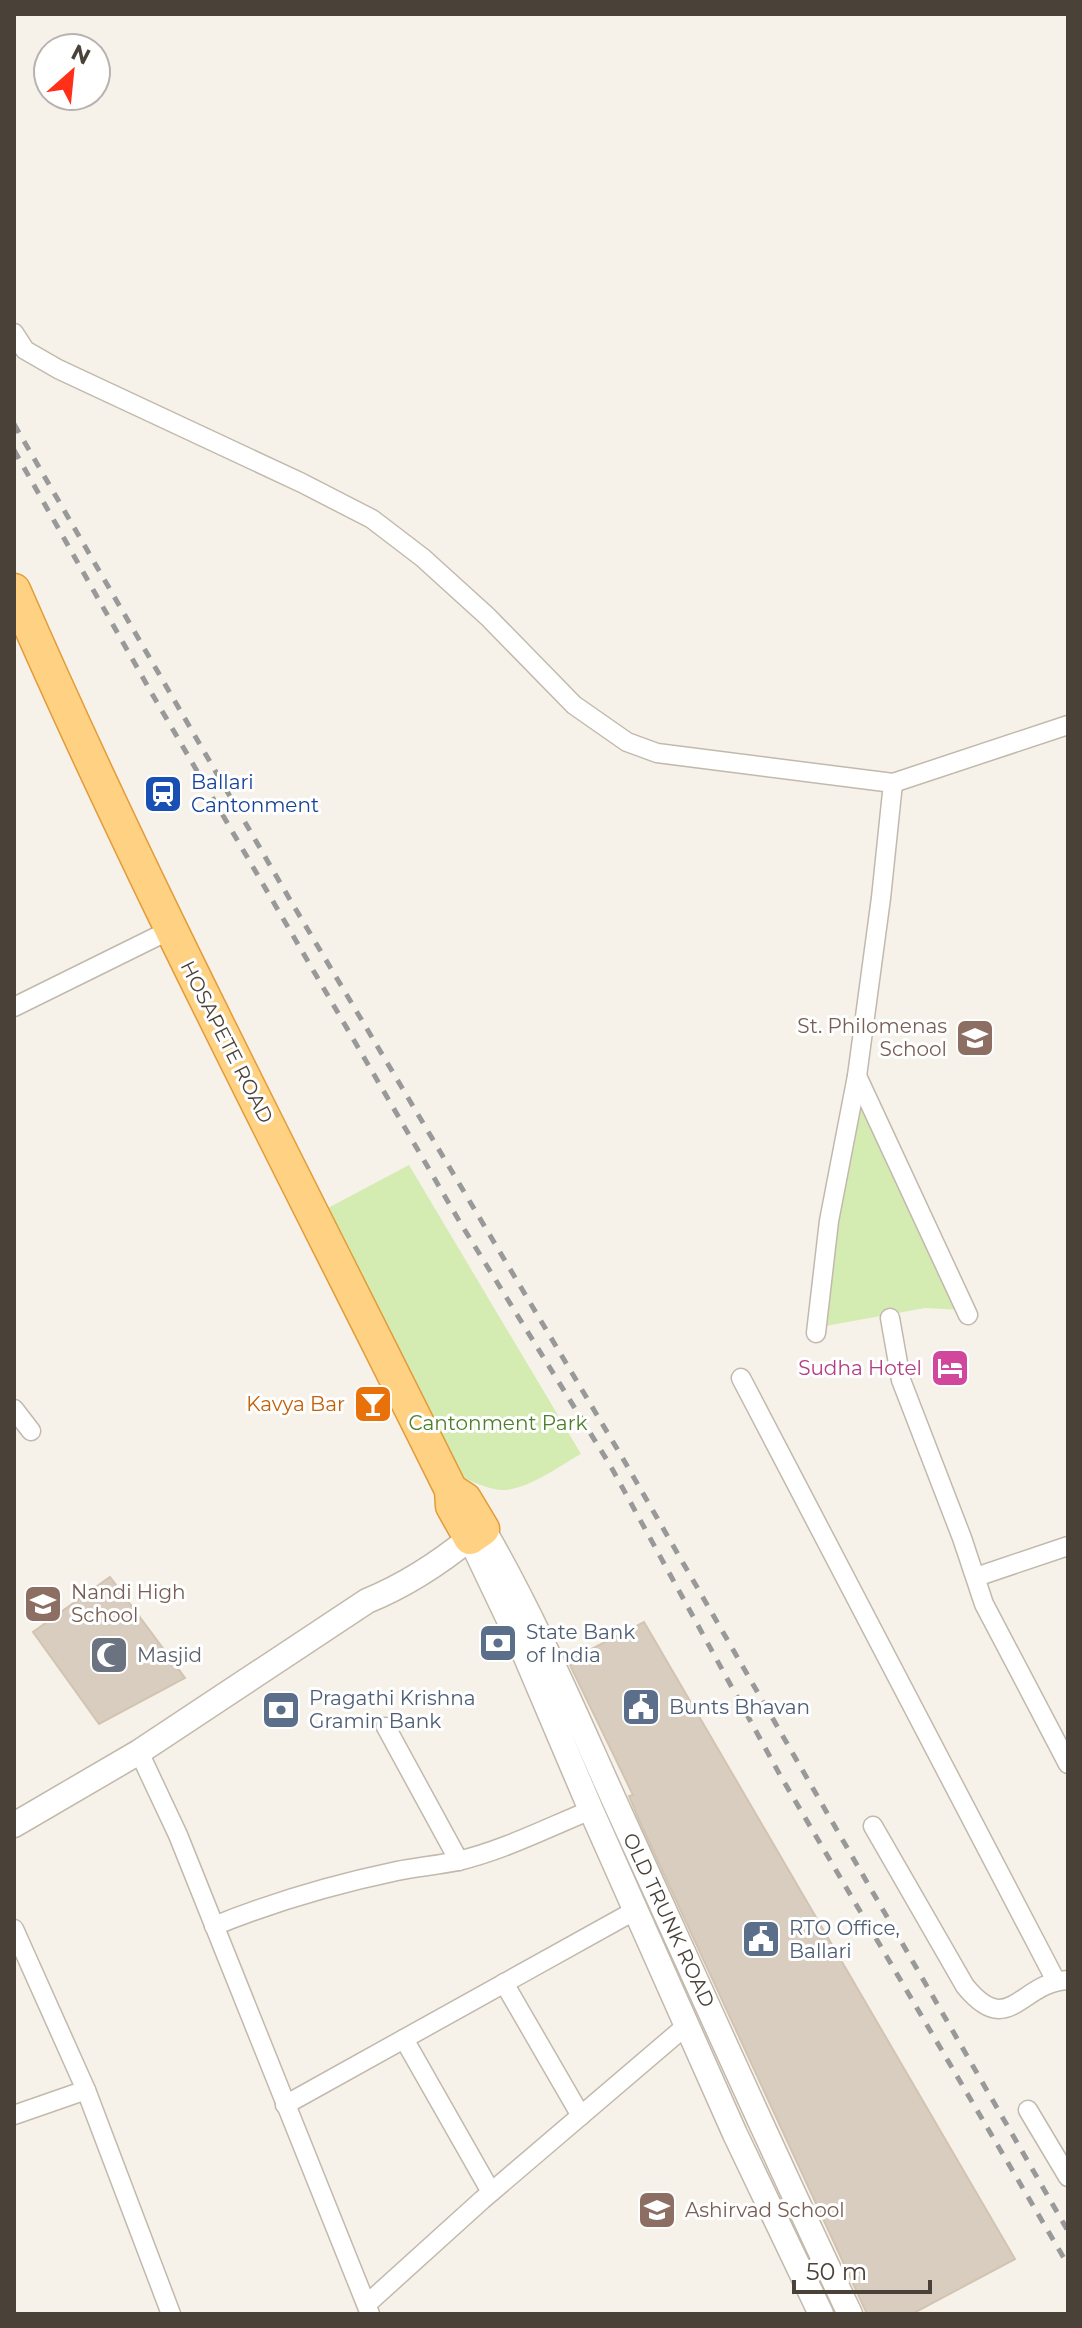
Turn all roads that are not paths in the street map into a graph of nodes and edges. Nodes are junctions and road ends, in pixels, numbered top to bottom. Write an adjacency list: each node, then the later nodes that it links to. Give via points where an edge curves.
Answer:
1 (14, 333): 2 (street)
2 (19, 357): 5 (street, via 58,369 372,519 445,578 574,705 627,742 657,753)
3 (14, 590): 6 (highway, HOSAPETE ROAD)
4 (1068, 725): 5 (street)
5 (893, 783): 8 (street)
6 (170, 930): 7 (street); 15 (highway, HOSAPETE ROAD, via 451,1490 465,1499)
7 (14, 1007)
8 (857, 1076): 9 (street); 11 (street, via 829,1221)
9 (968, 1315)
10 (890, 1318): 17 (street, via 901,1380)
11 (816, 1333)
12 (741, 1378): 28 (street)
13 (14, 1409): 14 (street)
14 (31, 1431)
15 (476, 1534): 19 (street, via 424,1573 367,1601); 21 (street, OLD TRUNK ROAD); 39 (street, OLD TRUNK ROAD, via 504,1565 549,1656)
16 (1068, 1546): 17 (street)
17 (976, 1577): 20 (street, via 984,1604)
18 (386, 1727): 24 (street)
19 (139, 1752): 22 (street); 26 (street)
20 (1068, 1764)
21 (591, 1810): 24 (street); 25 (street, OLD TRUNK ROAD)
22 (14, 1825)
23 (873, 1826): 28 (street, via 977,2000 991,2010 1002,2010)
24 (459, 1861): 26 (street, via 348,1883)
25 (636, 1910): 29 (street); 30 (street, OLD TRUNK ROAD)
26 (214, 1926): 33 (street)
27 (14, 1929): 32 (street)
28 (1062, 1980)
29 (504, 1983): 31 (street); 36 (street)
30 (687, 2025): 36 (street); 41 (street, OLD TRUNK ROAD)
31 (404, 2039): 33 (street); 40 (street)
32 (86, 2090): 35 (street); 43 (street)
33 (285, 2105): 42 (street)
34 (1028, 2110): 37 (street)
35 (14, 2115)
36 (581, 2116): 40 (street)
37 (1062, 2157): 38 (street)
38 (1068, 2177)
39 (789, 2185): 41 (street); 45 (street, OLD TRUNK ROAD)
40 (491, 2192): 42 (street)
41 (763, 2195): 44 (street, OLD TRUNK ROAD)
42 (369, 2309)
43 (171, 2314)
44 (821, 2314)
45 (850, 2314)

